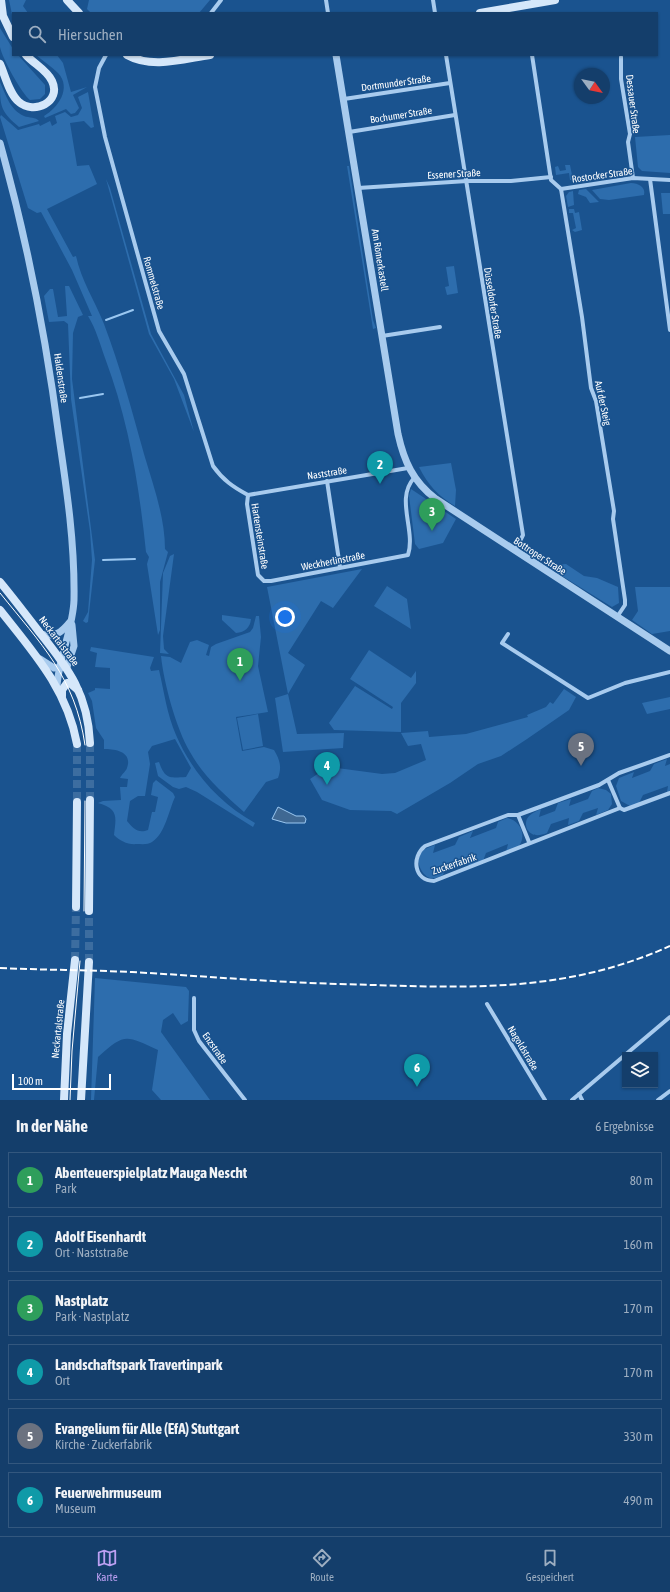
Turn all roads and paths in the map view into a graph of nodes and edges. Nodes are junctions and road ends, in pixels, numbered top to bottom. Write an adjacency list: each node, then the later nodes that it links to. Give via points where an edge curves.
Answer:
1 (1, 0): 13 (main road)
2 (67, 0): 8 (main road)
3 (221, 0): 9 (street)
4 (326, 0): 10 (street)
5 (433, 0): 11 (street)
6 (556, 0): 7 (main road)
7 (522, 6): 12 (main road)
8 (78, 12)
9 (212, 12)
10 (328, 12)
11 (435, 12)
12 (486, 12)
13 (12, 35)
14 (27, 56): 23 (main road, via 49,76 53,84 53,96 39,108 30,108 17,100)
15 (106, 56): 42 (street, Rommelstraße, via 96,80 102,123 159,331 184,374 213,466 222,479)
16 (129, 56): 21 (main road, via 150,63)
17 (198, 56): 21 (main road)
18 (336, 56): 25 (street, Am Römerkastell)
19 (446, 56): 24 (street, Düsseldorfer Straße)
20 (532, 56): 29 (street)
21 (187, 57)
22 (621, 57): 30 (street, Dessauer Straße, via 621,79)
23 (0, 64)
24 (450, 83): 25 (street, Dortmunder Straße); 26 (street, Düsseldorfer Straße)
25 (344, 99): 27 (street, Am Römerkastell)
26 (455, 115): 27 (street, Bochumer Straße); 33 (street, Düsseldorfer Straße)
27 (349, 132): 34 (street, Am Römerkastell)
28 (0, 143): 49 (street, Haldenstraße, via 24,234 47,351 70,509 74,564)
29 (551, 177): 33 (street, Essener Straße, via 511,181); 35 (street)
30 (634, 178): 31 (street, Rostocker Straße); 35 (street, Rostocker Straße)
31 (650, 179): 32 (street, Rostocker Straße); 37 (street)
32 (670, 180)
33 (466, 181): 34 (street, Essener Straße); 43 (street, Düsseldorfer Straße, via 523,535)
34 (358, 188): 38 (street, Am Römerkastell)
35 (561, 189): 48 (street, Auf der Steig, via 591,388 596,401 614,510 625,600 625,605)
36 (440, 327): 38 (street)
37 (670, 330)
38 (382, 336): 39 (street, Am Römerkastell, via 398,434)
39 (408, 468): 40 (street, Bottroper Straße); 41 (street, Naststraße)
40 (414, 478): 43 (street, Bottroper Straße, via 436,499); 44 (street, Weckherlinstraße, via 405,495 410,544 408,555)
41 (327, 481): 42 (street, Naststraße); 44 (street)
42 (248, 495): 45 (street, Hartensteinstraße, via 247,504 258,575)
43 (515, 552): 48 (street, Bottroper Straße)
44 (340, 567): 45 (street, Weckherlinstraße)
45 (261, 580)
46 (0, 582): 50 (main road, Neckartalstraße)
47 (0, 610): 53 (main road)
48 (616, 618): 52 (street, Bottroper Straße)
49 (72, 620): 50 (street, via 53,636); 54 (street, Haldenstraße); 55 (street, Haldenstraße, via 74,646 71,658)
50 (41, 634): 54 (main road, Neckartalstraße)
51 (508, 634): 56 (street, via 502,643 588,698 625,683)
52 (670, 651)
53 (39, 658): 55 (street, via 54,668); 57 (main road)
54 (61, 659): 55 (main road, Neckartalstraße)
55 (63, 668): 57 (street, Haldenstraße); 58 (main road, Neckartalstraße)
56 (670, 672)
57 (57, 686): 59 (main road)
58 (80, 692): 59 (main road, via 67,683 62,690); 60 (main road, Neckartalstraße, via 88,717)
59 (62, 696): 61 (main road, via 73,724)
60 (90, 743)
61 (77, 744)
62 (670, 755): 63 (street, Zuckerfabrik, via 619,773)
63 (608, 780): 67 (street); 68 (street, Zuckerfabrik)
64 (670, 793): 67 (street, Zuckerfabrik, via 624,810)
65 (90, 800): 71 (main road)
66 (77, 802): 70 (main road)
67 (620, 808): 69 (street, Zuckerfabrik)
68 (518, 814): 69 (street); 69 (street, Zuckerfabrik, via 508,815 425,846 417,855 416,869 421,877 427,881 434,881 518,849)
69 (529, 842)
70 (76, 907)
71 (89, 911)
72 (75, 960): 81 (main road, Neckartalstraße, via 67,1034)
73 (89, 962): 82 (main road)
74 (194, 998): 83 (street, Enzstraße, via 194,1030 198,1041)
75 (487, 1004): 84 (street, Nagoldstraße)
76 (670, 1017): 77 (street)
77 (629, 1052)
78 (622, 1058): 80 (street)
79 (670, 1091): 87 (street)
80 (579, 1094): 85 (street); 86 (street)
81 (64, 1100)
82 (81, 1100)
83 (245, 1100)
84 (545, 1100)
85 (572, 1100)
86 (582, 1100)
87 (658, 1100)

